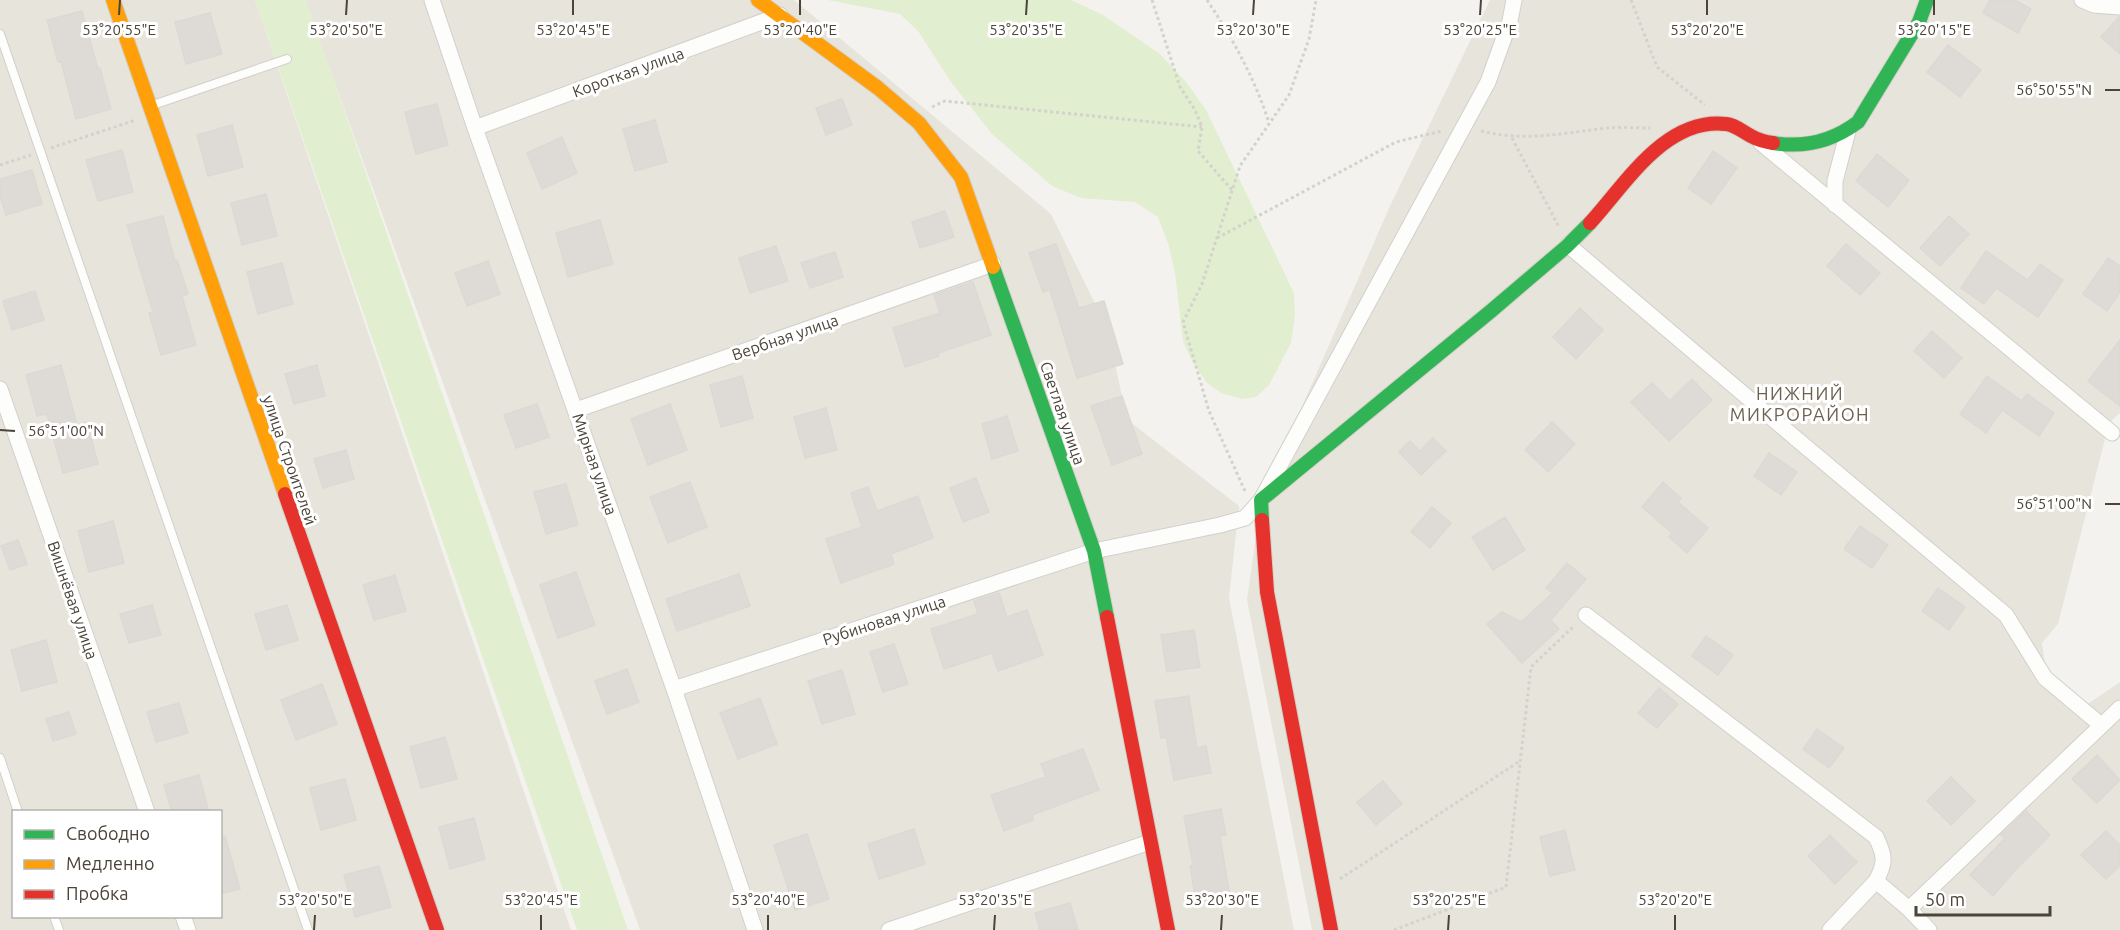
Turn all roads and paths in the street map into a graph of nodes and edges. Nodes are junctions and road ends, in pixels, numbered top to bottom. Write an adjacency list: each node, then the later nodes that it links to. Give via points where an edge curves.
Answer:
1 (113, 0): 15 (street, улица Строителей)
2 (432, 0): 21 (street, Мирная улица)
3 (758, 0): 12 (street, Светлая улица)
4 (1152, 0): 20 (path, via 1180,87)
5 (1207, 0): 17 (path, via 1239,52)
6 (1316, 0): 17 (path, via 1309,39 1288,95)
7 (1514, 0): 19 (street, via 1488,82)
8 (1631, 0): 18 (path, via 1657,68)
9 (1927, 0): 23 (street, via 1919,22 1858,122)
10 (2082, 0): 11 (street)
11 (2120, 7)
12 (780, 15): 16 (street, Светлая улица); 21 (street, Короткая улица)
13 (0, 34): 26 (lane)
14 (287, 59): 15 (lane)
15 (150, 110): 26 (path); 51 (street, улица Строителей)
16 (911, 116): 20 (path, via 945,101); 32 (street, Светлая улица, via 961,177)
17 (1269, 123): 28 (path, via 1240,166)
18 (1730, 124): 25 (street); 31 (street, via 1688,129 1677,135 1650,157)
19 (1464, 126): 24 (path); 30 (path, via 1395,142); 36 (street)
20 (1202, 127): 28 (path, via 1198,151)
21 (475, 128): 34 (street, Мирная улица)
22 (1654, 129): 24 (path, via 1610,128 1543,137)
23 (1848, 131): 25 (street, via 1810,145); 29 (street, via 1835,181)
24 (1512, 136): 31 (path)
25 (1757, 139): 29 (street)
26 (40, 152): 27 (path); 50 (lane)
27 (0, 165)
28 (1232, 190): 30 (path)
29 (1835, 205): 35 (street)
30 (1215, 239): 36 (path, via 1202,284 1183,322 1209,411 1233,468)
31 (1568, 245): 36 (street); 41 (street, via 2006,615 2045,678)
32 (993, 264): 34 (street, Вербная улица); 37 (street, Светлая улица)
33 (0, 389): 45 (street, Вишнёвая улица)
34 (576, 410): 39 (street, Мирная улица)
35 (2112, 433)
36 (1257, 504): 37 (street, Рубиновая улица, via 1245,518); 48 (street, via 1267,592)
37 (1095, 551): 39 (street, Рубиновая улица); 46 (street, Светлая улица)
38 (1586, 615): 43 (path, via 1531,667); 47 (street, via 1876,837 1884,867)
39 (674, 689): 52 (street, Мирная улица)
40 (2120, 708): 41 (street)
41 (2101, 725): 49 (street)
42 (0, 758): 44 (lane)
43 (1521, 760): 48 (path); 56 (path, via 1506,887)
44 (17, 810)
45 (146, 810)
46 (1150, 842): 53 (street); 54 (street, Светлая улица)
47 (1876, 881): 49 (street); 57 (street)
48 (1324, 890): 55 (street)
49 (1909, 909): 58 (street)
50 (308, 930)
51 (437, 930)
52 (754, 930)
53 (889, 930)
54 (1168, 930)
55 (1331, 930)
56 (1394, 930)
57 (1830, 930)
58 (1929, 930)

